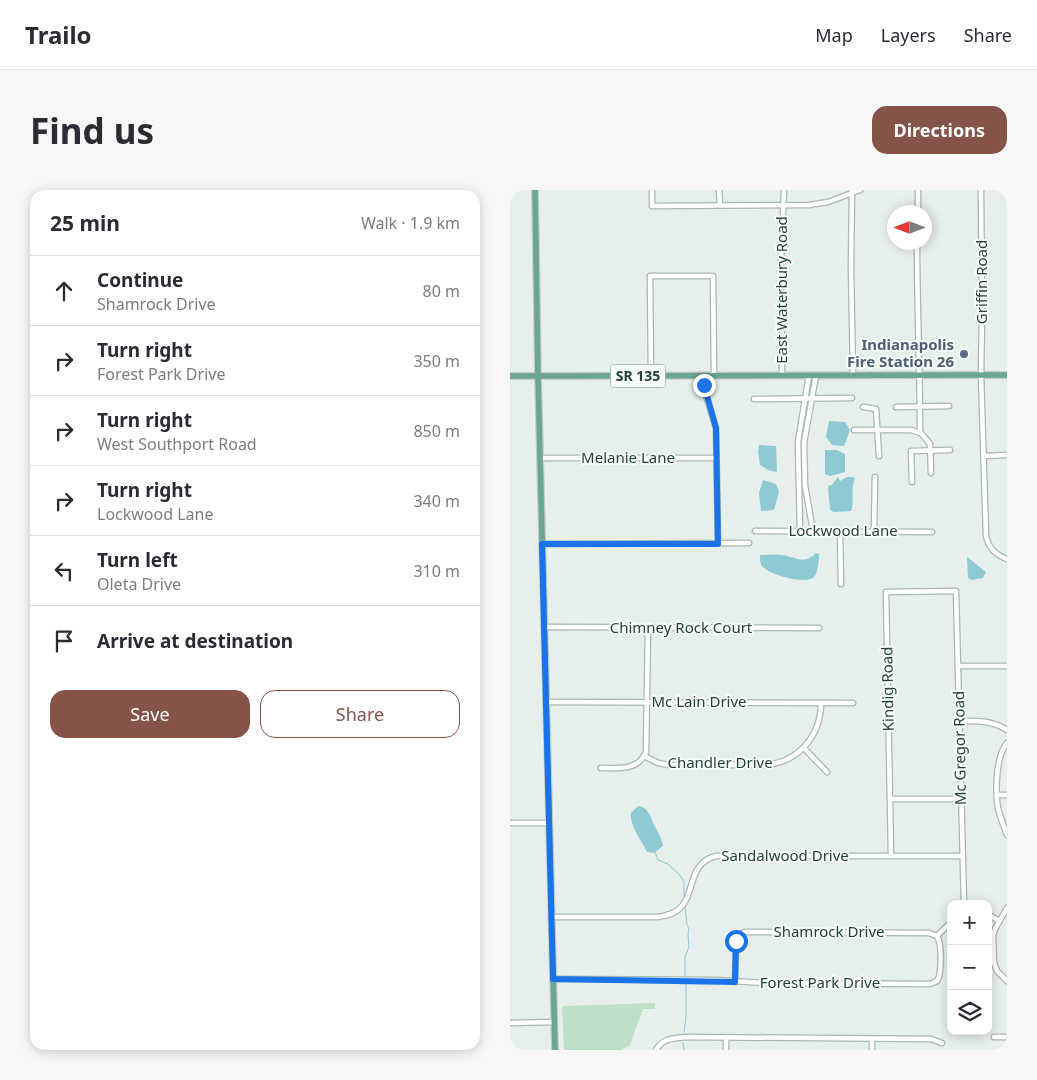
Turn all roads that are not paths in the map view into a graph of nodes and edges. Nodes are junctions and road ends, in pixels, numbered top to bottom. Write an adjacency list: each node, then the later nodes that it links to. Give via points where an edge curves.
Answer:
1 (535, 190): 20 (main road)
2 (652, 190): 9 (street, via 652,206)
3 (719, 190): 9 (street)
4 (784, 190): 10 (street, East Waterbury Road)
5 (860, 190): 8 (street)
6 (918, 190): 11 (street)
7 (981, 190): 17 (street, Griffin Road)
8 (852, 192): 10 (street, via 818,204); 15 (street)
9 (720, 205): 10 (street)
10 (783, 205): 13 (street, East Waterbury Road)
11 (918, 205)
12 (917, 250): 16 (street)
13 (782, 375): 14 (main road, SR 135); 23 (main road, SR 135)
14 (813, 375): 15 (main road, SR 135); 24 (street); 25 (street)
15 (853, 375): 16 (main road, SR 135)
16 (920, 375): 17 (main road, SR 135); 28 (street)
17 (981, 375): 18 (main road, SR 135); 39 (street, Griffin Road)
18 (1007, 375)
19 (510, 376): 20 (main road, SR 135)
20 (538, 376): 21 (main road, SR 135); 40 (main road)
21 (651, 376): 22 (main road, SR 135); 23 (street, via 650,276 714,276)
22 (703, 376): 23 (main road, SR 135); 41 (street, via 715,424)
23 (714, 376)
24 (806, 398): 25 (street); 27 (street); 46 (street, via 798,442)
25 (812, 398): 26 (street); 47 (street, via 804,443 805,486)
26 (852, 398)
27 (754, 399)
28 (920, 406): 29 (street); 30 (street); 34 (street)
29 (949, 406)
30 (896, 407)
31 (863, 408): 33 (street, via 875,408)
32 (854, 430): 33 (street)
33 (878, 430): 34 (street); 38 (street)
34 (920, 432): 35 (street, via 928,440)
35 (931, 450): 36 (street); 42 (street); 44 (street, via 911,451)
36 (950, 450)
37 (1007, 455): 39 (street)
38 (879, 456)
39 (984, 456): 54 (street, Griffin Road, via 988,543 994,552)
40 (540, 458): 41 (street, Melanie Lane); 52 (main road)
41 (716, 458): 53 (street)
42 (931, 473)
43 (875, 477): 49 (street)
44 (912, 482)
45 (755, 531): 46 (street, Lockwood Lane)
46 (800, 531): 47 (street, Lockwood Lane)
47 (812, 531): 48 (street, Lockwood Lane)
48 (840, 531): 49 (street, Lockwood Lane); 55 (street)
49 (874, 531): 50 (street, Lockwood Lane)
50 (932, 532)
51 (749, 543): 53 (street)
52 (542, 544): 53 (street); 57 (main road)
53 (718, 544)
54 (1007, 559)
55 (841, 584)
56 (956, 592): 60 (street, Mc Gregor Road); 76 (street, Kindig Road, via 886,592)
57 (544, 627): 58 (street, Chimney Rock Court); 62 (main road)
58 (648, 628): 59 (street, Chimney Rock Court); 63 (street)
59 (818, 628)
60 (958, 666): 61 (street); 66 (street, Mc Gregor Road)
61 (1007, 666)
62 (546, 702): 63 (street, Mc Lain Drive); 78 (main road)
63 (647, 702): 64 (street, Mc Lain Drive); 70 (street)
64 (821, 703): 65 (street, Mc Lain Drive); 69 (street, Chandler Drive, via 816,731)
65 (853, 703)
66 (959, 721): 67 (street, via 988,722); 75 (street, Mc Gregor Road)
67 (1007, 730)
68 (1007, 743): 73 (street, via 998,765)
69 (804, 748): 70 (street, Chandler Drive, via 787,760 766,765 669,765); 72 (street)
70 (644, 756): 71 (street, via 631,767)
71 (601, 768)
72 (827, 772)
73 (998, 795): 74 (street); 79 (street, via 998,811)
74 (1007, 795)
75 (961, 798): 76 (street); 81 (street, Mc Gregor Road)
76 (890, 799): 80 (street, Kindig Road)
77 (510, 823): 78 (street)
78 (548, 823): 84 (main road)
79 (1007, 834)
80 (891, 856): 81 (street, Sandalwood Drive); 84 (street, Sandalwood Drive, via 715,856 698,866 686,900 670,914 657,917)
81 (962, 856): 82 (street, Mc Gregor Road)
82 (964, 900)
83 (1007, 908): 86 (street)
84 (551, 917): 89 (main road)
85 (992, 917): 86 (street)
86 (999, 921): 90 (street, via 993,936 994,963 996,971)
87 (947, 926): 88 (street)
88 (936, 936): 91 (street, Shamrock Drive, via 929,932 746,932 740,934 736,941); 91 (street, Forest Park Drive, via 940,943 941,974 937,981 929,984)
89 (553, 979): 91 (street, Forest Park Drive); 92 (main road)
90 (1007, 981)
91 (735, 982)
92 (554, 1022): 93 (street); 99 (main road)
93 (510, 1023)
94 (994, 1037): 95 (street)
95 (1007, 1037)
96 (726, 1038): 97 (street); 100 (street, via 674,1038 663,1042); 101 (street)
97 (872, 1039): 98 (street, via 931,1039); 102 (street)
98 (942, 1043)
99 (555, 1050)
100 (656, 1050)
101 (726, 1050)
102 (872, 1050)

